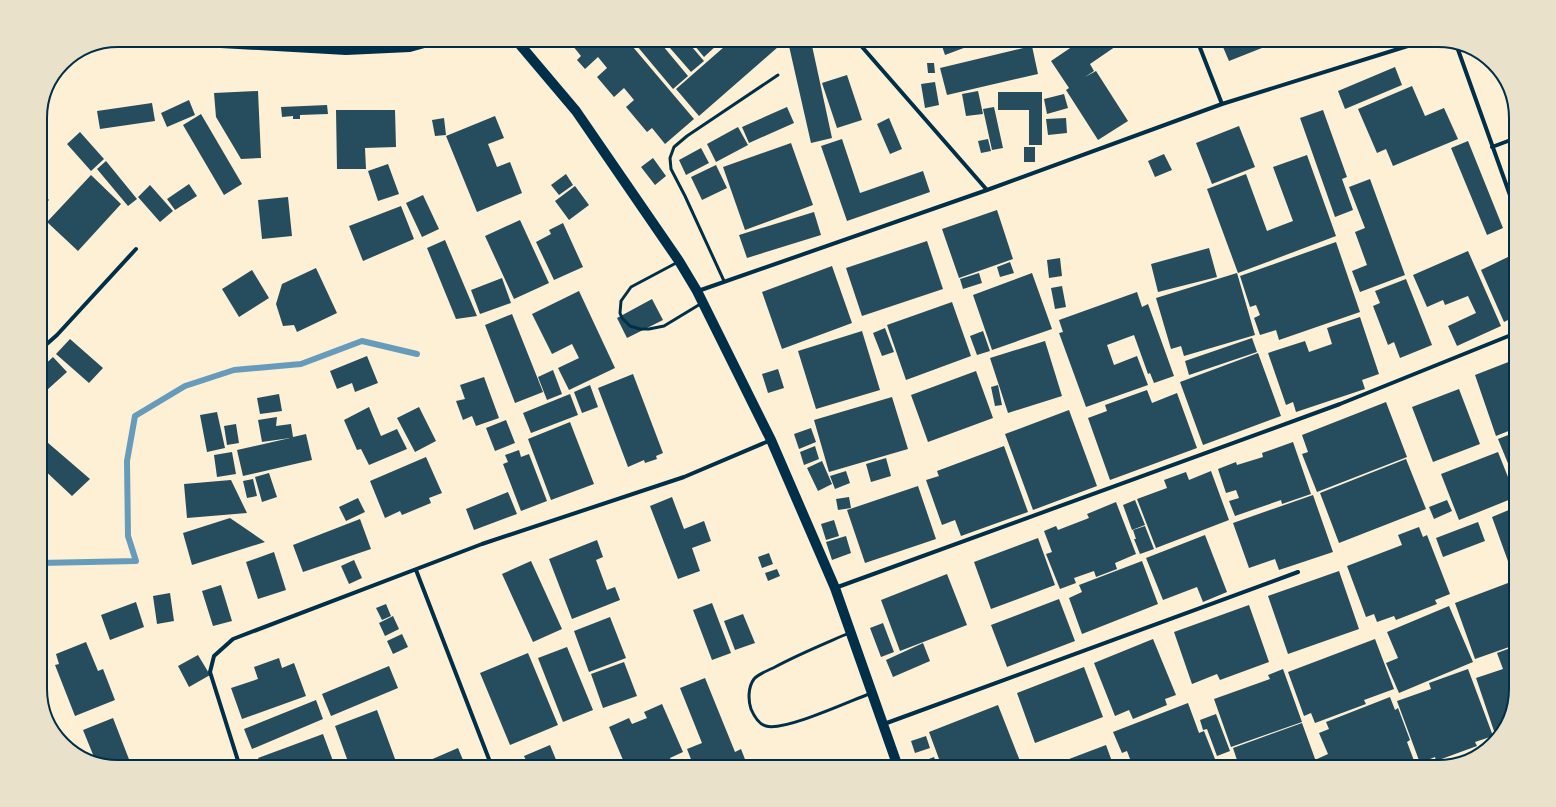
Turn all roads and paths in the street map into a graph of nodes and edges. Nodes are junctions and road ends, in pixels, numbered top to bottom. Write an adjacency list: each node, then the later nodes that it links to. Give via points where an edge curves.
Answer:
1 (274, 47): 2 (main road, via 346,51)
2 (414, 47)
3 (522, 47): 15 (main road, via 576,111)
4 (862, 47): 12 (street)
5 (1200, 47): 9 (street)
6 (1405, 47): 9 (street)
7 (1458, 50): 11 (street)
8 (778, 75): 16 (lane, via 687,136 674,147 670,158 671,169 686,196)
9 (1222, 104): 12 (street)
10 (1509, 141): 11 (street)
11 (1492, 147): 13 (street)
12 (987, 190): 16 (street)
13 (1509, 193)
14 (136, 249): 20 (street)
15 (679, 261): 17 (main road); 18 (lane, via 631,287 621,301 622,318 630,326 649,330 664,326)
16 (724, 281): 17 (street)
17 (698, 291): 18 (main road)
18 (704, 302): 21 (main road)
19 (1509, 336): 24 (street, via 1340,404)
20 (47, 344)
21 (771, 440): 22 (street, via 684,477 482,544); 24 (main road)
22 (416, 570): 28 (street, via 233,639 214,656 210,672); 29 (street)
23 (1298, 572): 27 (street)
24 (835, 588): 25 (main road)
25 (850, 632): 26 (main road); 26 (lane, via 796,656 754,679 749,693 750,706 759,723 767,727 786,725)
26 (871, 693): 27 (main road)
27 (882, 725): 30 (main road)
28 (238, 760)
29 (489, 760)
30 (895, 760)

